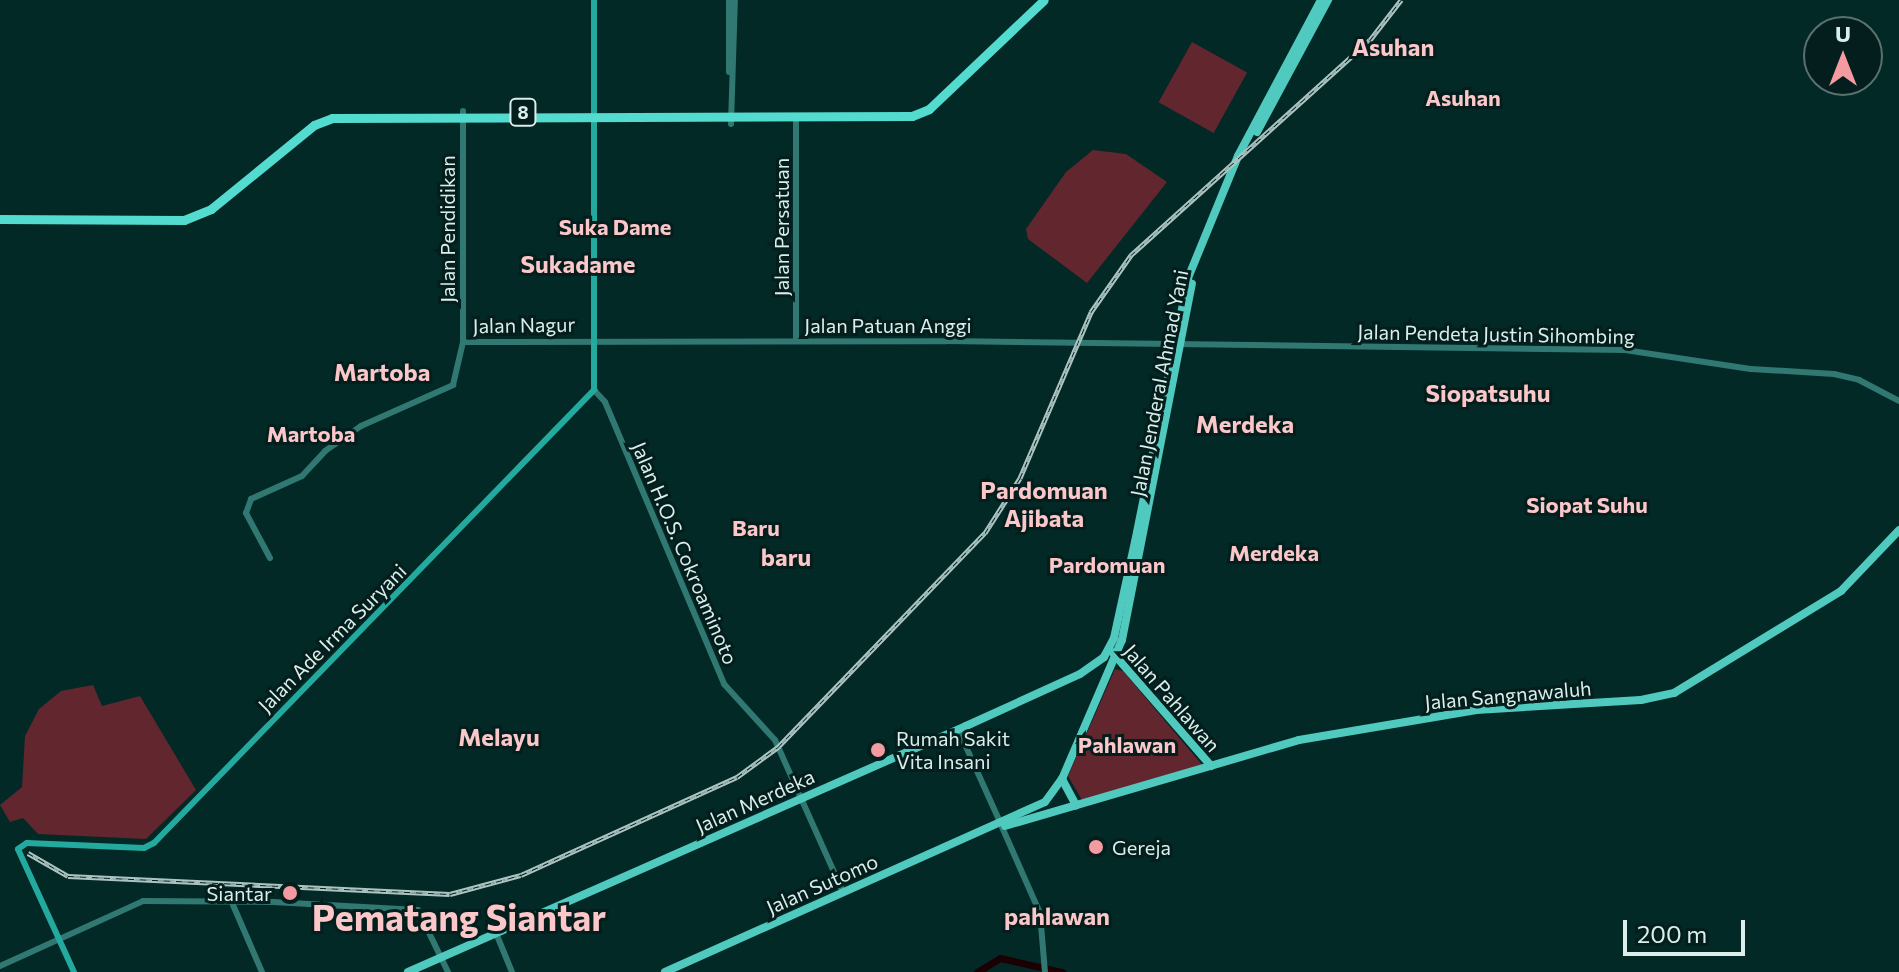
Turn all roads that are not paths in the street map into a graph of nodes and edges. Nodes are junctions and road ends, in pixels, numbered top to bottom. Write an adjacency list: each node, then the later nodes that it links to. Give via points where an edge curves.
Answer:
1 (594, 0): 8 (main road)
2 (732, 0): 10 (street)
3 (1037, 0): 9 (highway, 8, via 925,105 898,112)
4 (1044, 0): 9 (highway, 8, via 924,112 879,119)
5 (1328, 0): 6 (main road, Jalan Jenderal Ahmad Yani)
6 (1320, 6): 15 (main road, Jalan Jenderal Ahmad Yani, via 1204,245)
7 (463, 114): 8 (highway, 8); 11 (highway, 8, via 322,115 208,204 183,214); 14 (street, Jalan Pendidikan)
8 (594, 115): 10 (highway, 8); 12 (main road)
9 (796, 115): 10 (highway, 8); 13 (street, Jalan Persatuan)
10 (731, 116)
11 (0, 216)
12 (594, 340): 13 (street, Jalan Patuan Anggi); 14 (street, Jalan Nagur); 16 (main road)
13 (796, 341): 15 (street, Jalan Patuan Anggi)
14 (463, 342): 19 (street, Jalan Nagur, via 453,385 361,426 325,451 302,476 251,499 246,513)
15 (1177, 346): 17 (street, Jalan Pendeta Justin Sihombing, via 1625,350 1751,369 1834,374 1859,380); 20 (main road, Jalan Jenderal Ahmad Yani)
16 (594, 390): 26 (street, Jalan H.O.S. Cokroaminoto, via 605,402 724,684 770,731); 33 (main road, Jalan Ade Irma Suryani, via 154,843 144,848 27,843 18,849)
17 (1899, 401)
18 (1899, 530): 24 (main road, Jalan Sangnawaluh, via 1841,591 1674,693 1448,714 1299,740)
19 (270, 558)
20 (1113, 653): 21 (main road, Jalan Merdeka); 22 (main road, Jalan Sutomo); 24 (main road, Jalan Pahlawan)
21 (1080, 674): 22 (main road, via 1098,672); 23 (main road, Jalan Merdeka)
22 (1103, 688): 25 (main road, Jalan Sutomo)
23 (958, 729): 26 (main road, Jalan Merdeka); 29 (street)
24 (1211, 766): 27 (main road, Jalan Sangnawaluh)
25 (1062, 779): 27 (main road); 29 (main road, Jalan Sutomo, via 1045,802)
26 (801, 797): 30 (street, Jalan H.O.S. Cokroaminoto); 32 (main road, Jalan Merdeka)
27 (1076, 805): 28 (main road, Jalan Sangnawaluh)
28 (1050, 809): 29 (main road, Jalan Sutomo)
29 (998, 825): 30 (main road, Jalan Sutomo); 42 (street, via 1040,913)
30 (843, 892): 41 (main road, Jalan Sutomo)
31 (233, 905): 33 (street, via 143,901); 34 (street, via 418,910); 37 (street)
32 (496, 933): 34 (main road, Jalan Merdeka); 40 (street)
33 (60, 940): 35 (street); 36 (main road)
34 (441, 957): 38 (main road, Jalan Merdeka); 39 (street)
35 (0, 966)
36 (74, 972)
37 (262, 972)
38 (408, 972)
39 (448, 972)
40 (512, 972)
41 (665, 972)
42 (1045, 972)

